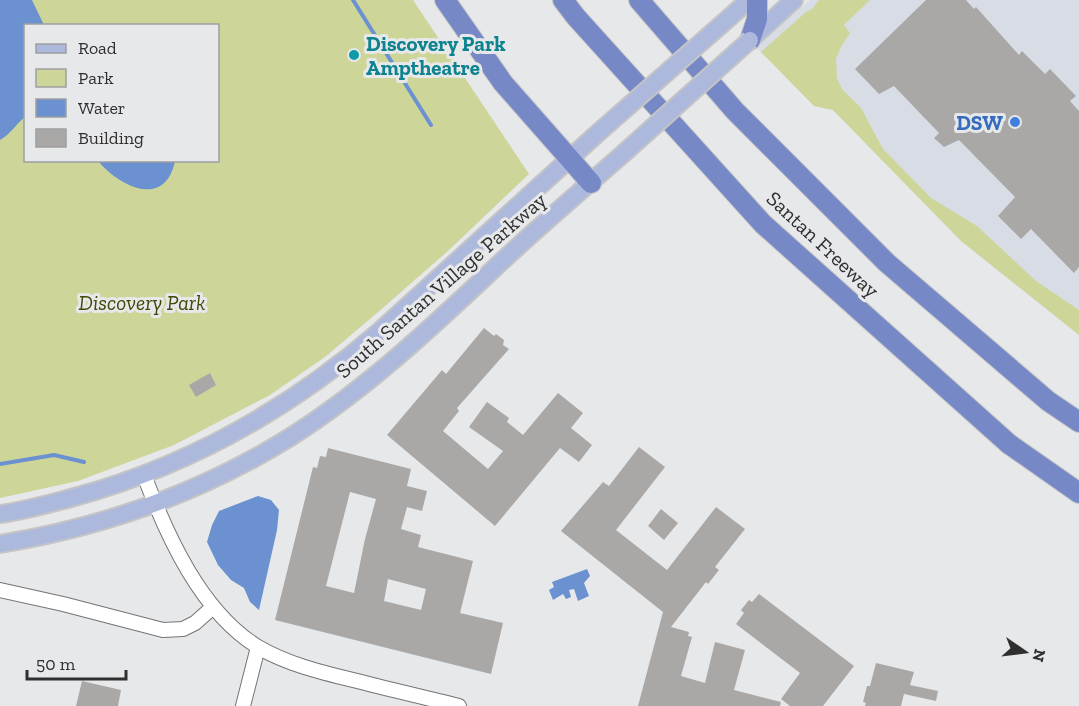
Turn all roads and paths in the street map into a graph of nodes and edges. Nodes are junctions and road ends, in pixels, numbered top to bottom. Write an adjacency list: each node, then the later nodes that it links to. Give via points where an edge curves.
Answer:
1 (445, 0): 8 (highway, via 503,83)
2 (563, 0): 12 (highway, Santan Freeway, via 763,225 1009,444)
3 (639, 0): 10 (highway, Santan Freeway, via 735,111 887,263 1048,401)
4 (749, 0): 8 (main road, South Santan Village Parkway, bridge)
5 (757, 0): 7 (highway, via 757,19)
6 (794, 0): 7 (main road, South Santan Village Parkway)
7 (750, 40): 9 (main road, South Santan Village Parkway, bridge)
8 (569, 159): 9 (highway); 11 (main road, South Santan Village Parkway, via 339,365 272,412)
9 (591, 183): 13 (main road, South Santan Village Parkway, via 412,345 345,399 292,436)
10 (1079, 422)
11 (144, 475): 13 (street); 14 (main road, South Santan Village Parkway, via 90,493)
12 (1079, 493)
13 (155, 504): 15 (main road, South Santan Village Parkway, via 103,522); 17 (street)
14 (0, 514)
15 (0, 544)
16 (0, 590): 17 (street, via 163,630 183,629)
17 (213, 607): 18 (street)
18 (258, 647): 19 (street); 20 (street, via 300,665)
19 (243, 706)
20 (459, 706)

